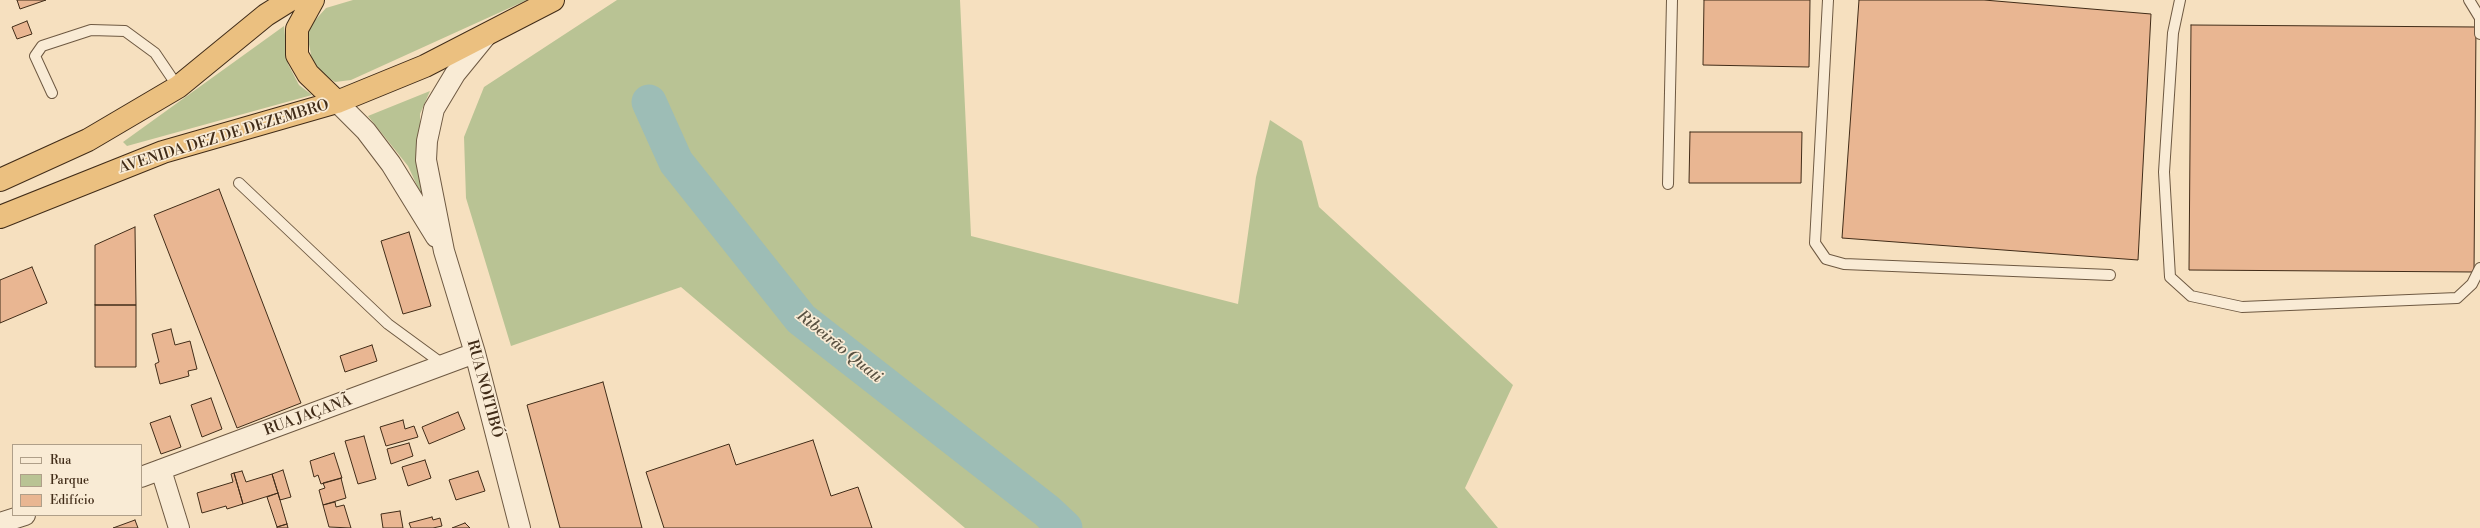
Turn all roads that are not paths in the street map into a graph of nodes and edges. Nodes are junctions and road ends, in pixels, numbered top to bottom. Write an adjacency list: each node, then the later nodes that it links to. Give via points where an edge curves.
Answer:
1 (290, 0): 10 (highway, via 266,15)
2 (313, 0): 12 (highway, via 297,29 297,55 308,74)
3 (553, 0): 8 (highway, AVENIDA DEZ DE DEZEMBRO)
4 (1672, 0): 15 (lane)
5 (1828, 0): 19 (lane, via 1815,243 1826,259 1844,264)
6 (2180, 0): 18 (lane, via 2173,33 2164,172 2170,277 2191,296 2242,307 2457,298 2472,284)
7 (2469, 0): 9 (lane, via 2480,18)
8 (489, 32): 12 (highway, AVENIDA DEZ DE DEZEMBRO, via 425,66); 17 (street, RUA NOITIBÓ, via 443,91 430,123 426,160)
9 (2480, 34)
10 (178, 87): 11 (lane, via 155,54 124,31 91,30 42,46 35,56); 13 (highway, via 88,140)
11 (52, 93)
12 (337, 102): 16 (highway, AVENIDA DEZ DE DEZEMBRO, via 163,152); 17 (street, RUA NOITIBÓ, via 366,132 391,164)
13 (0, 180)
14 (239, 183): 21 (lane, via 388,324)
15 (1668, 184)
16 (0, 217)
17 (444, 251): 20 (street, RUA NOITIBÓ)
18 (2480, 268)
19 (2110, 275)
20 (475, 354): 21 (street, RUA JAÇANÃ); 27 (street, RUA NOITIBÓ)
21 (444, 365): 22 (street, RUA JAÇANÃ)
22 (161, 470): 23 (street, RUA JAÇANÃ); 26 (street)
23 (142, 477)
24 (22, 516): 25 (street)
25 (0, 523)
26 (178, 528)
27 (520, 528)

